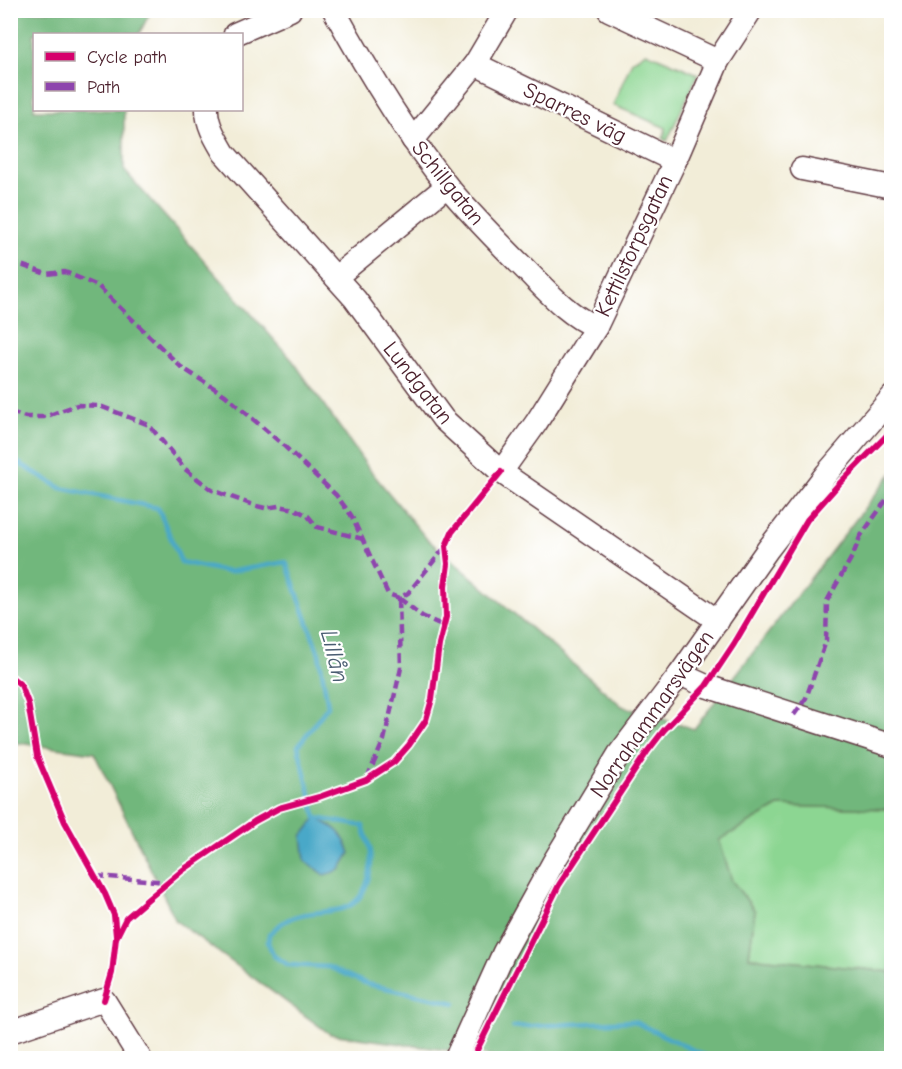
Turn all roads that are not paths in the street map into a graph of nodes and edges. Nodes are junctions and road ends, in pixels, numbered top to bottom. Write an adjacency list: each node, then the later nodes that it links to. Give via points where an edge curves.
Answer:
1 (290, 10): 6 (street)
2 (334, 10): 10 (street, Schillgatan)
3 (507, 10): 8 (street)
4 (609, 10): 7 (street)
5 (751, 10): 7 (street, Kettilstorpsgatan)
6 (238, 33)
7 (718, 61): 11 (street, Kettilstorpsgatan)
8 (475, 64): 10 (street); 11 (street, Sparres väg)
9 (207, 111): 15 (street, Lundgatan, via 224,153)
10 (413, 140): 13 (street, Schillgatan)
11 (675, 161): 16 (street, Kettilstorpsgatan)
12 (802, 169): 14 (street)
13 (447, 186): 15 (street); 16 (street, Schillgatan, via 534,278 581,321)
14 (891, 187)
15 (336, 277): 18 (street, Lundgatan, via 442,419)
16 (596, 327): 18 (street, Kettilstorpsgatan)
17 (891, 397): 19 (street, Norrahammarsvägen, via 826,473)
18 (501, 472): 19 (street, Lundgatan)
19 (718, 621): 20 (street, Norrahammarsvägen)
20 (680, 675): 21 (street); 24 (street, Norrahammarsvägen, via 620,754 553,863 504,952)
21 (891, 746)
22 (10, 1032): 23 (street, via 104,1000)
23 (140, 1059)
24 (456, 1059)

